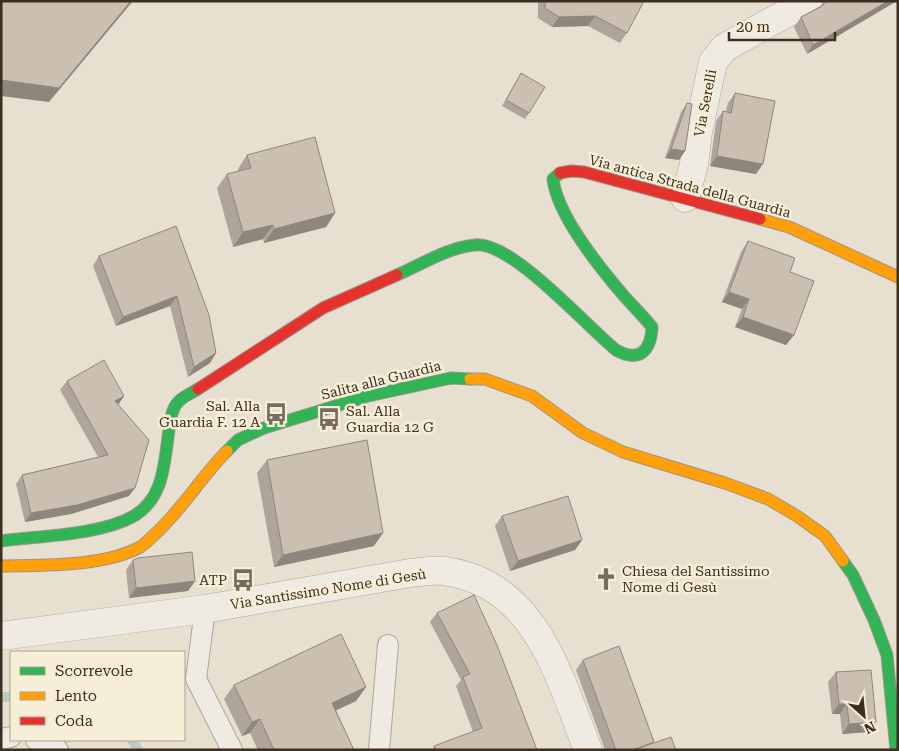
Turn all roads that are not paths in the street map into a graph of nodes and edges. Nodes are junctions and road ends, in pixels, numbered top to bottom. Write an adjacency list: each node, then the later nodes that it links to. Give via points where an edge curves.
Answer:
1 (808, 1): 2 (street, Via Serelli, via 724,48 713,62)
2 (685, 198): 3 (street, Via antica Strada della Guardia, via 789,227); 4 (street, Via antica Strada della Guardia, via 572,170 561,172 554,179 557,196 582,242 652,327 652,338 644,353 636,356 617,351 535,276 505,254 488,245 455,249 323,308 179,401 172,412 160,486 149,504 134,516 97,529)
3 (898, 277)
4 (1, 541)
5 (1, 566): 14 (street, Salita alla Guardia, via 113,558 141,546 162,528 238,440 264,428 368,396 450,378 485,379 532,396 583,433 623,452 768,499 825,536 853,575 887,656)
6 (205, 609): 7 (street, Via Santissimo Nome di Gesù); 11 (lane, via 196,679); 13 (street, Via Santissimo Nome di Gesù, via 410,573 442,571 464,575 504,596 546,646)
7 (1, 636)
8 (388, 644): 12 (lane)
9 (39, 741): 10 (lane)
10 (58, 750)
11 (232, 750)
12 (378, 750)
13 (588, 750)
14 (896, 750)

